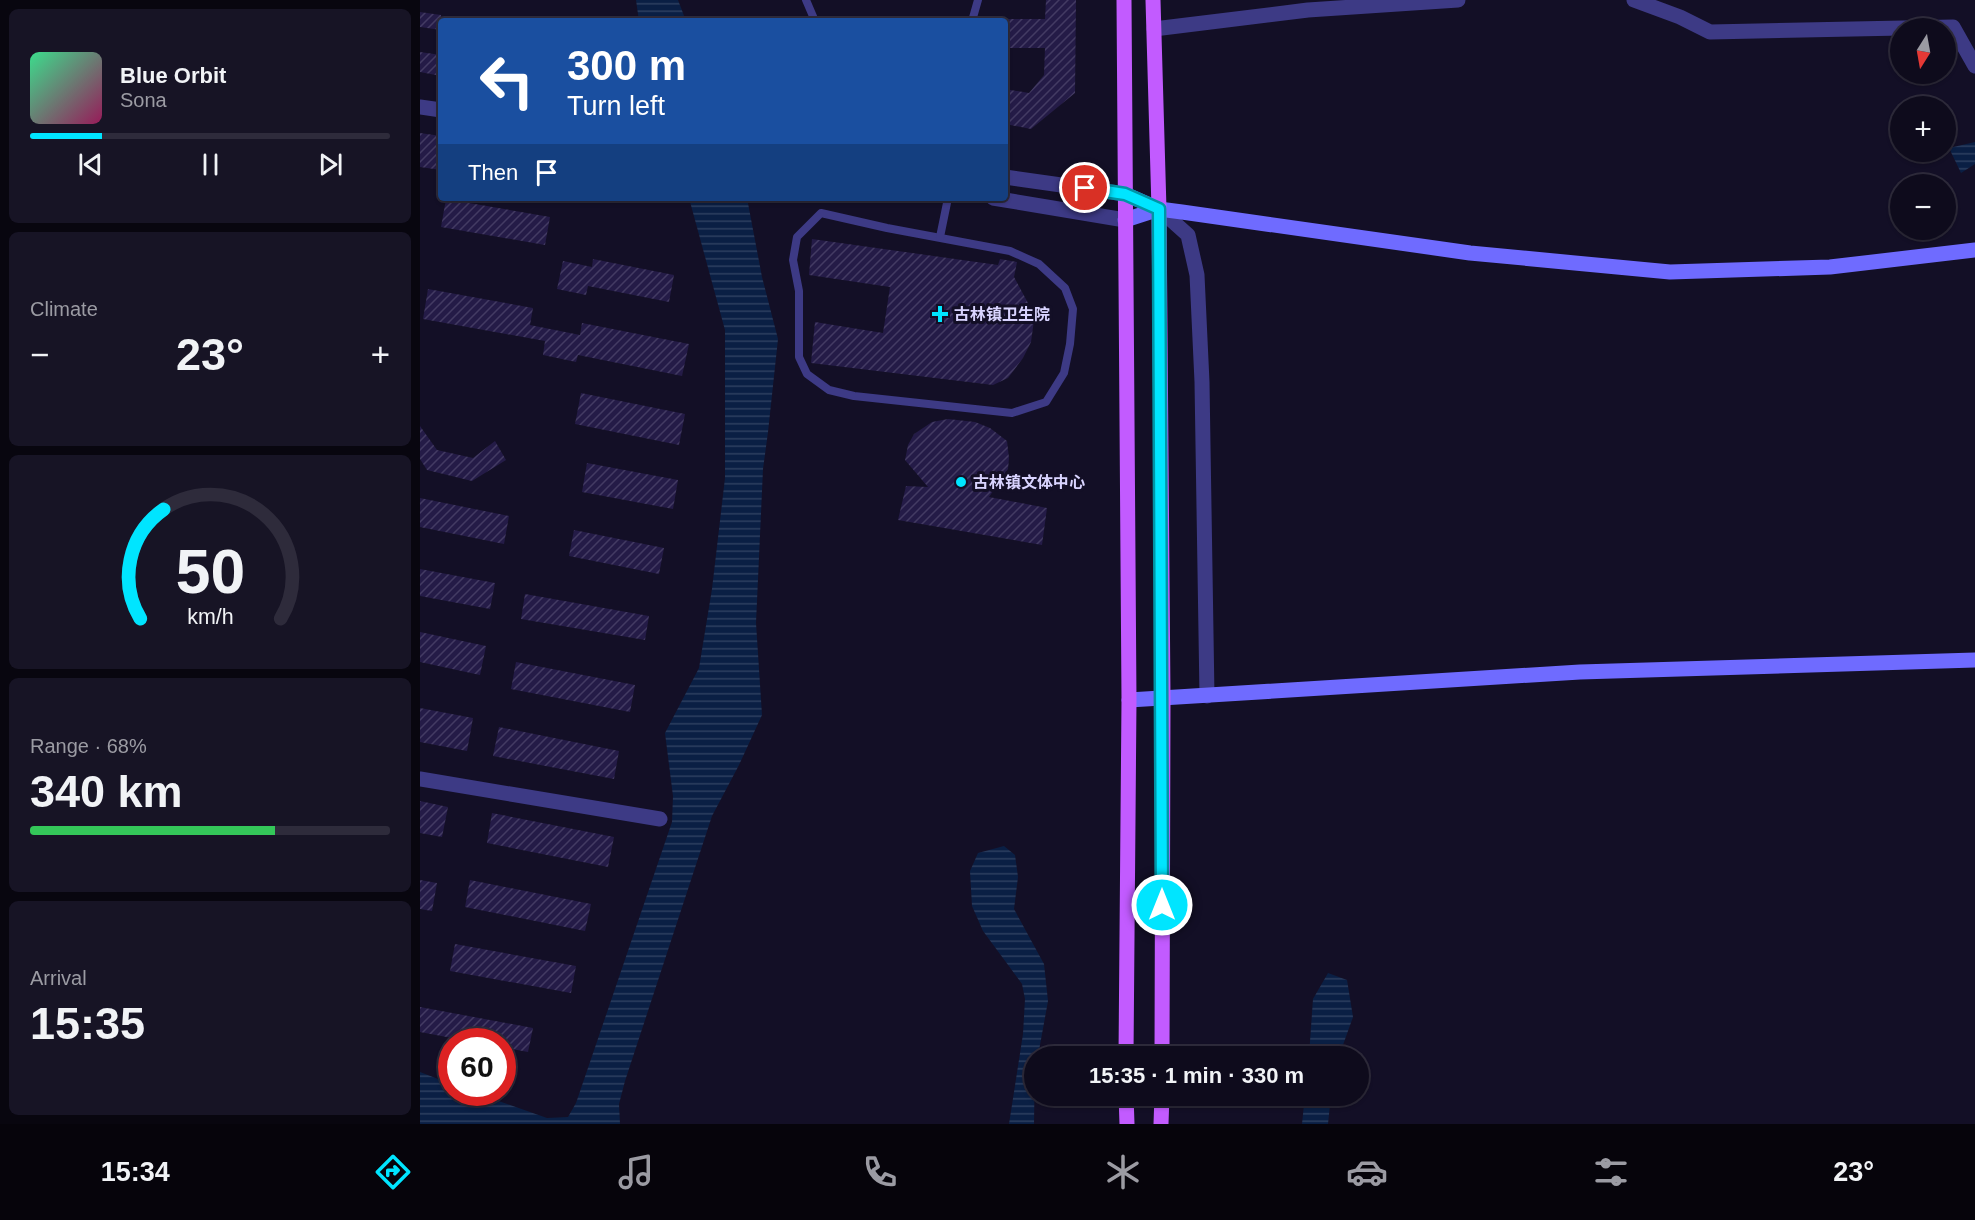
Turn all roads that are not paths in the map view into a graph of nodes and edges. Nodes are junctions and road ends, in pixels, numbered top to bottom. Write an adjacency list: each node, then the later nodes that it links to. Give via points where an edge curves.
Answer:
1 (806, 0): 7 (lane)
2 (978, 0): 8 (lane)
3 (1124, 0): 14 (main road)
4 (1154, 0): 9 (main road)
5 (1458, 0): 9 (street, via 1308,9)
6 (1634, 0): 10 (street, via 1710,32 1953,27)
7 (814, 18)
8 (973, 18)
9 (1154, 29): 17 (main road)
10 (1975, 66)
11 (420, 107): 12 (street)
12 (438, 110)
13 (1008, 177): 14 (street)
14 (1125, 194): 17 (main road); 18 (main road)
15 (1008, 200): 18 (street)
16 (947, 201): 19 (lane)
17 (1159, 209): 18 (main road); 20 (main road, via 1470,253 1670,272 1830,267); 22 (street, via 1188,235 1197,274); 23 (main road)
18 (1125, 220): 24 (main road)
19 (940, 237): 19 (lane, via 821,213 797,237 793,260 799,291 799,357 807,374 829,390 854,396 1012,413 1046,402 1064,373 1070,344 1073,309 1065,288 1039,264 1010,251)
20 (1975, 250)
21 (1975, 660): 22 (main road, via 1581,672)
22 (1207, 696): 23 (main road)
23 (1163, 698): 24 (main road); 28 (main road)
24 (1129, 700): 27 (main road)
25 (420, 779): 26 (street)
26 (660, 819)
27 (1126, 1046)
28 (1162, 1046)
29 (1126, 1106): 31 (main road)
30 (1161, 1106): 32 (main road)
31 (1127, 1124)
32 (1161, 1124)

